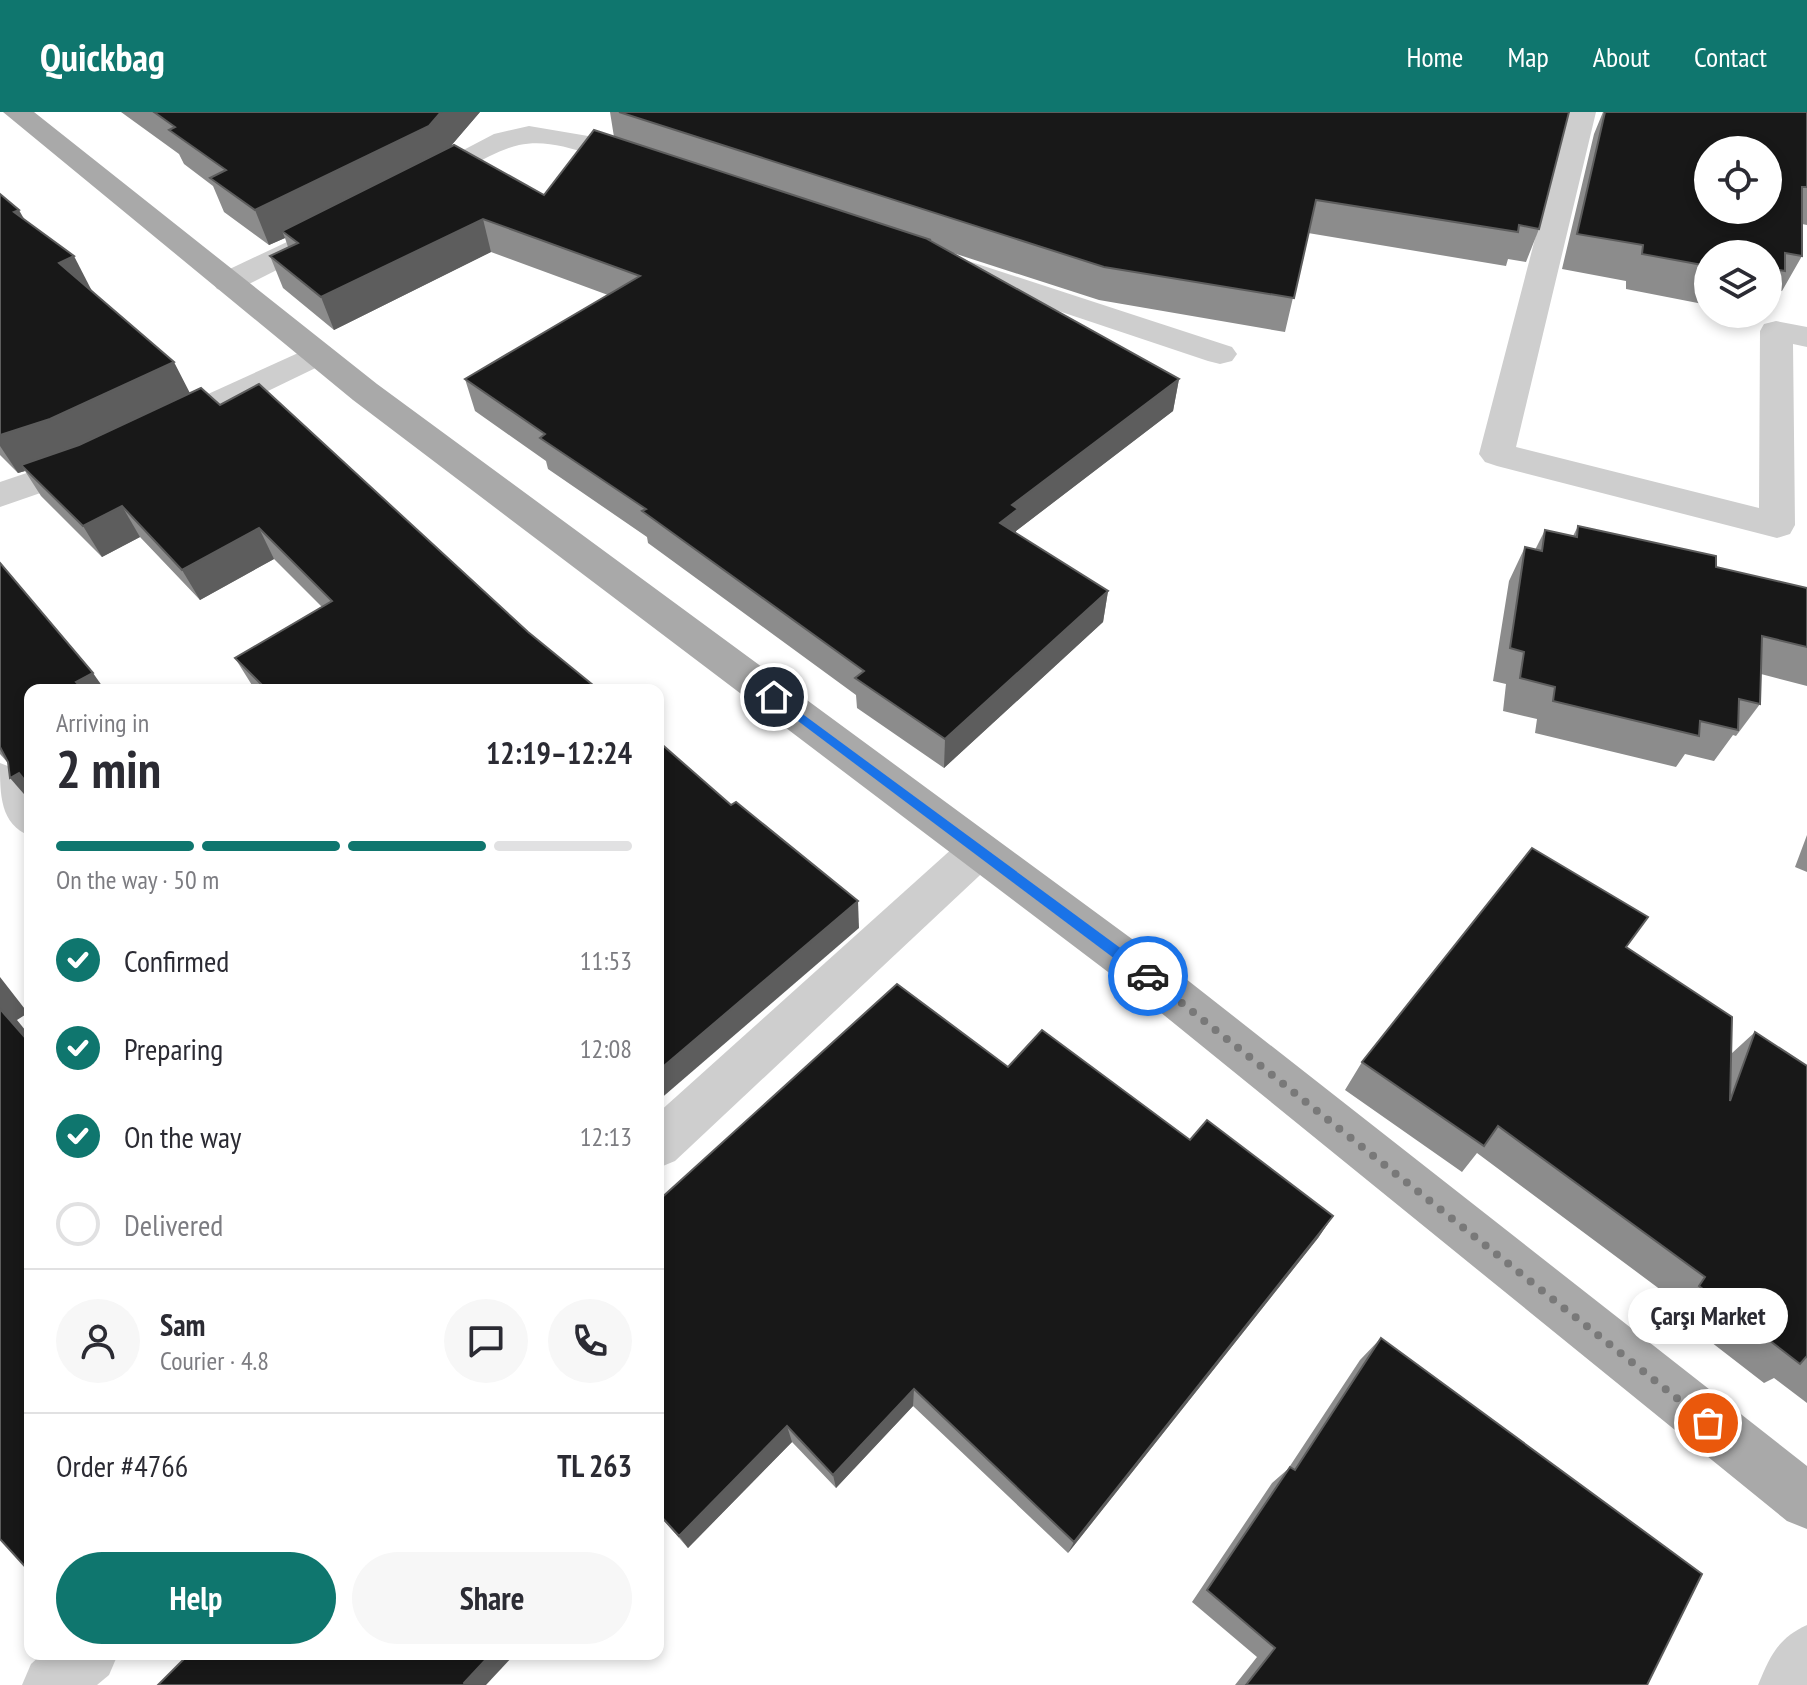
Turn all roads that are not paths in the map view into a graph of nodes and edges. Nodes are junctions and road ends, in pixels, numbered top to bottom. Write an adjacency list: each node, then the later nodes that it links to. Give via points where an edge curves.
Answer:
1 (17, 112): 7 (main road)
2 (1582, 112): 8 (street, via 1497,454 1777,525 1776,331)
3 (670, 172): 4 (street, via 580,143 514,137)
4 (391, 199)
5 (350, 220): 7 (street)
6 (923, 256): 10 (street)
7 (228, 282): 9 (main road)
8 (1807, 337)
9 (318, 354): 11 (street, via 85,466); 14 (main road)
10 (1220, 354)
11 (0, 495)
12 (0, 779): 13 (street)
13 (24, 811)
14 (979, 850): 15 (street); 16 (main road, via 1165,989)
15 (664, 1139)
16 (1807, 1501)
17 (1807, 1655): 20 (street)
18 (81, 1660): 19 (street)
19 (52, 1685)
20 (1788, 1685)

